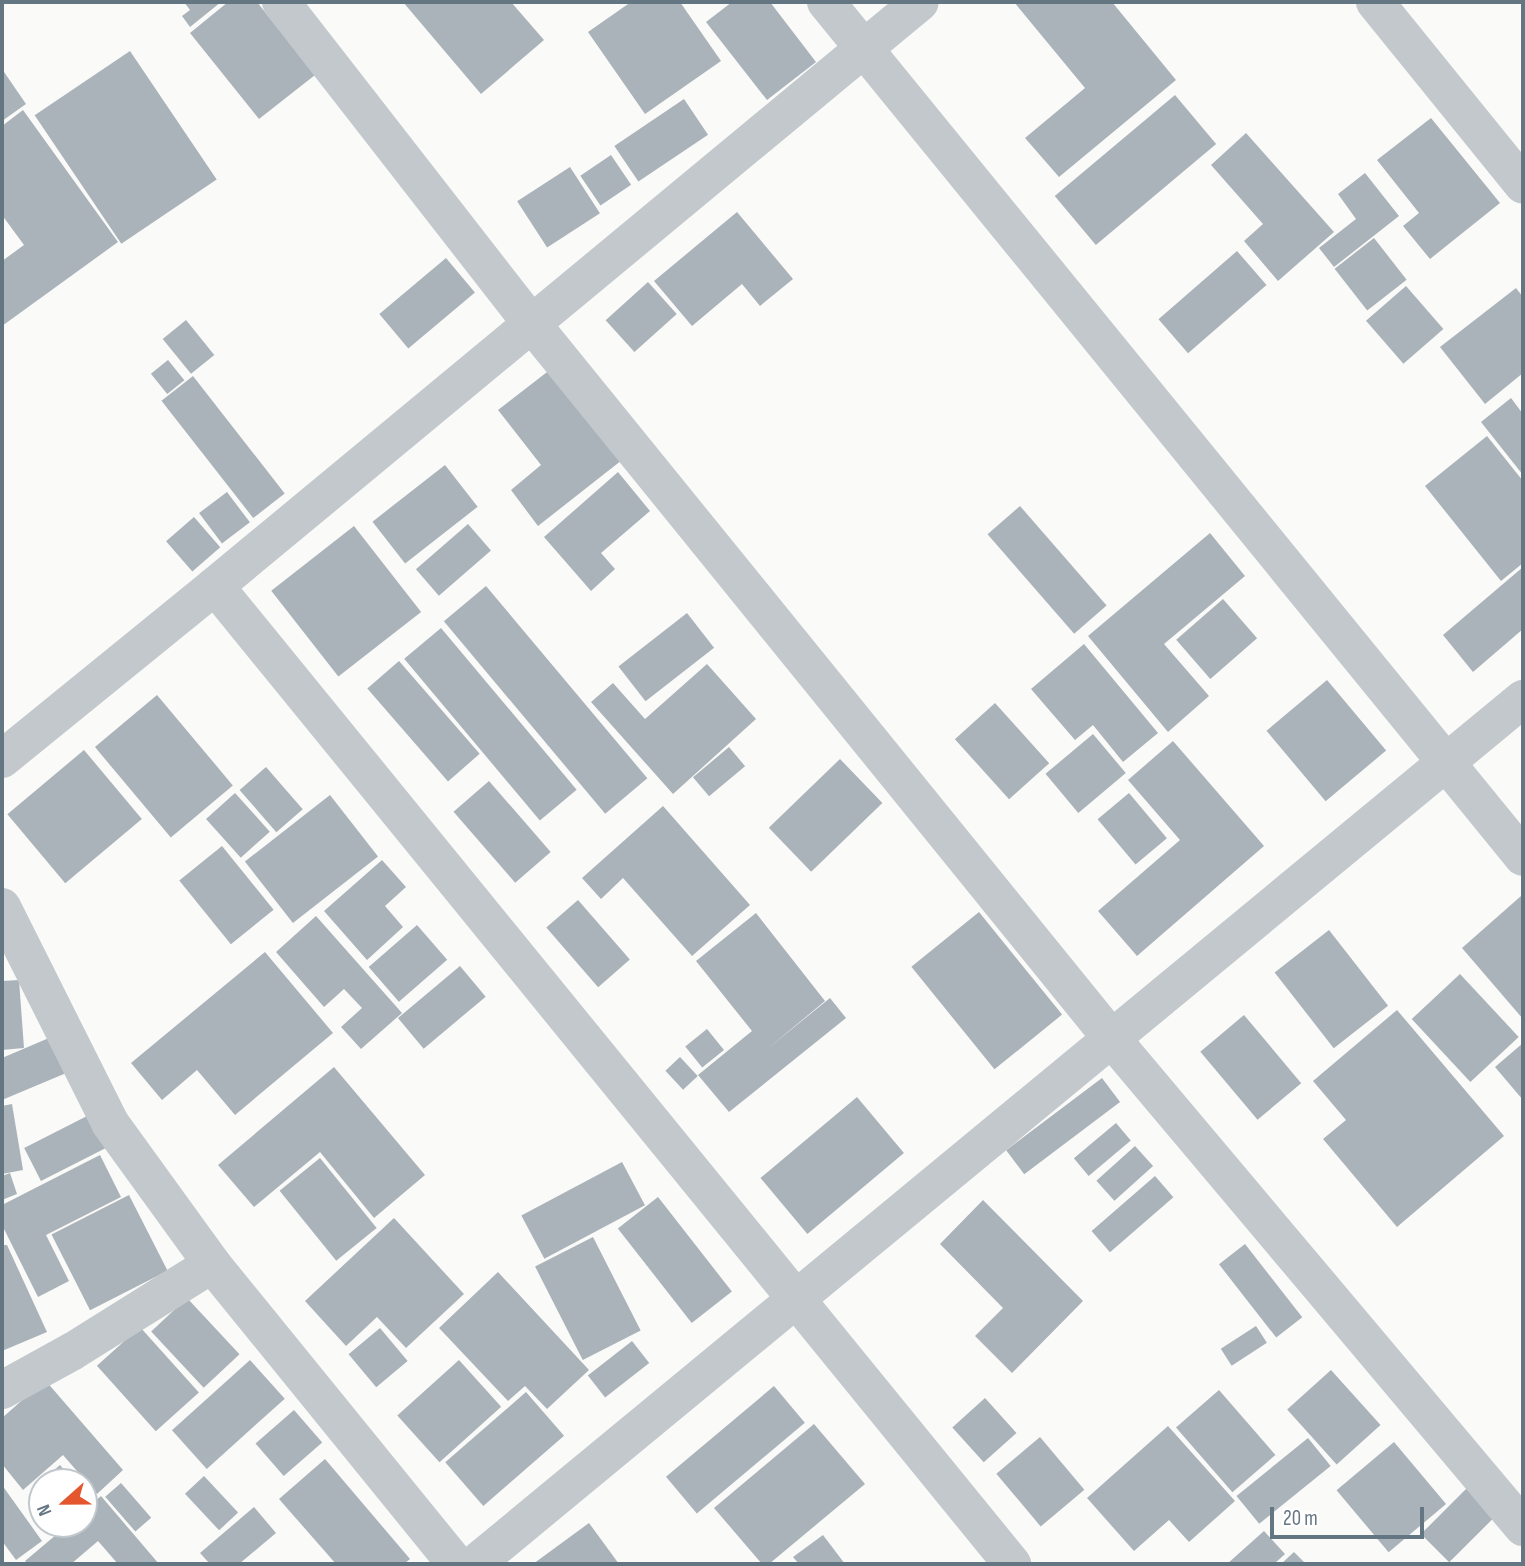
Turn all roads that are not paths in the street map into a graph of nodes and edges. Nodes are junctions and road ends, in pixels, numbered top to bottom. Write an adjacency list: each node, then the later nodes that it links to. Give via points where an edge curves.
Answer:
1 (281, 2): 7 (street)
2 (826, 2): 5 (street)
3 (920, 2): 5 (street)
4 (1375, 2): 6 (street)
5 (864, 48): 7 (street); 11 (street)
6 (1523, 185)
7 (532, 324): 8 (street); 14 (street)
8 (215, 586): 10 (street); 16 (street)
9 (1523, 699): 11 (street)
10 (2, 759)
11 (1446, 763): 12 (street); 14 (street)
12 (1523, 857)
13 (2, 907): 15 (street, via 110,1124)
14 (1112, 1039): 16 (street); 18 (street)
15 (212, 1265): 17 (street); 19 (street)
16 (796, 1300): 20 (street); 21 (street)
17 (2, 1390)
18 (1523, 1527)
19 (456, 1564)
20 (475, 1564)
21 (1012, 1564)

